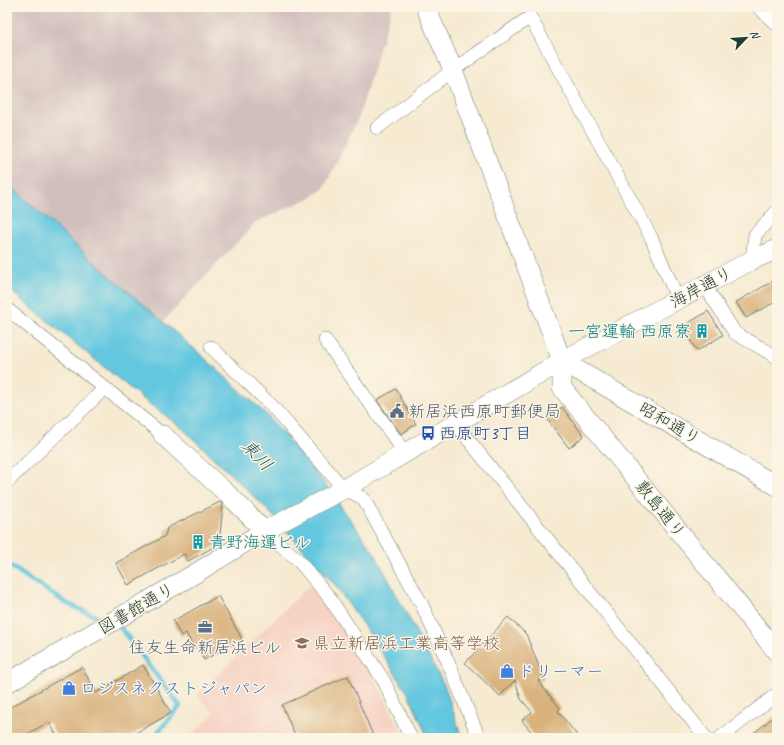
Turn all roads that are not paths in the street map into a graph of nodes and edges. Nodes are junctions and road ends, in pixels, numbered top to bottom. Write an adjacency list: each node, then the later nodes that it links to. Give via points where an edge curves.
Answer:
1 (758, 7): 3 (street)
2 (426, 8): 4 (street)
3 (777, 25)
4 (452, 70): 5 (street); 10 (street, via 530,17 652,237); 15 (street)
5 (377, 128)
6 (777, 211): 8 (street, via 755,235)
7 (777, 249): 8 (street, 海岸通り)
8 (752, 260): 9 (street, 海岸通り)
9 (705, 286): 10 (street, 海岸通り); 14 (street, via 735,333)
10 (678, 300): 15 (street, 海岸通り)
11 (7, 309): 16 (street)
12 (325, 340): 19 (street)
13 (211, 347): 22 (street, via 273,407)
14 (777, 357)
15 (562, 361): 17 (street); 21 (street, 昭和通り); 24 (street, 敷島通り, via 562,388)
16 (105, 388): 18 (street); 20 (street)
17 (456, 424): 19 (street); 29 (street)
18 (163, 435): 23 (street)
19 (405, 453): 22 (street)
20 (7, 482)
21 (777, 486)
22 (344, 489): 23 (street, 図書館通り); 28 (street, via 363,498 422,605)
23 (264, 531): 25 (street, 図書館通り); 27 (street, via 297,559 329,597 384,681)
24 (775, 647)
25 (7, 683)
26 (777, 694): 30 (street)
27 (411, 738)
28 (480, 738)
29 (706, 738)
30 (720, 738)

